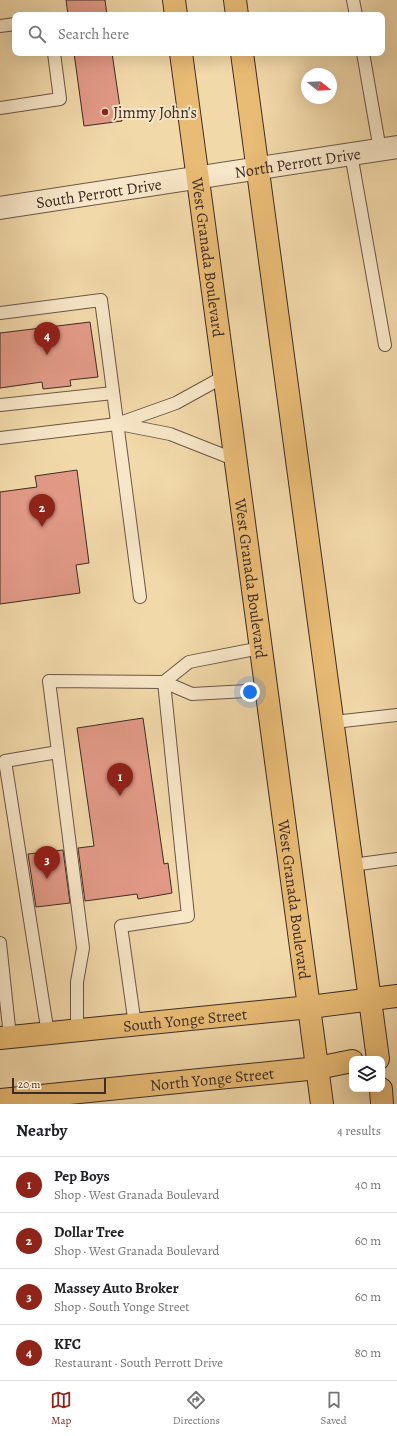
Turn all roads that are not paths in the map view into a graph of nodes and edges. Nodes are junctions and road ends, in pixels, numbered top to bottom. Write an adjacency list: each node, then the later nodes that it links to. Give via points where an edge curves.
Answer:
1 (174, 0): 4 (main road)
2 (235, 0): 5 (main road)
3 (353, 0): 6 (lane)
4 (176, 12)
5 (237, 12)
6 (355, 12)
7 (12, 24): 8 (lane)
8 (0, 26)
9 (54, 56): 13 (lane, via 60,98)
10 (181, 56): 17 (main road, West Granada Boulevard)
11 (242, 56): 16 (main road)
12 (364, 56): 14 (lane)
13 (0, 108)
14 (389, 149): 15 (street, North Perrott Drive)
15 (351, 154): 16 (street, North Perrott Drive); 20 (lane)
16 (259, 169): 17 (street, North Perrott Drive); 32 (main road)
17 (197, 178): 18 (street, South Perrott Drive); 21 (main road, West Granada Boulevard)
18 (0, 208)
19 (0, 313): 22 (lane, via 101,300)
20 (385, 345)
21 (225, 376): 24 (lane, via 176,403); 26 (main road, West Granada Boulevard)
22 (114, 393): 23 (lane); 24 (lane)
23 (0, 404)
24 (118, 424): 25 (lane); 26 (lane, via 170,434); 27 (lane)
25 (0, 438)
26 (236, 460): 28 (main road, West Granada Boulevard)
27 (140, 597)
28 (261, 648): 29 (lane, via 189,662); 30 (main road, West Granada Boulevard)
29 (164, 682): 30 (lane, via 192,694); 33 (lane, via 49,681); 40 (lane, via 188,916 121,926)
30 (267, 690): 39 (main road, West Granada Boulevard)
31 (397, 715): 32 (lane)
32 (334, 722): 35 (main road)
33 (58, 752): 41 (lane, via 83,948 77,982); 42 (lane, via 5,761)
34 (397, 859): 35 (lane)
35 (352, 866): 38 (main road)
36 (0, 942): 43 (lane)
37 (397, 996): 38 (main road)
38 (371, 1000): 39 (main road, South Yonge Street); 44 (main road)
39 (310, 1007): 40 (main road, South Yonge Street); 46 (main road, West Granada Boulevard)
40 (135, 1025): 41 (main road, South Yonge Street)
41 (77, 1031): 42 (main road, South Yonge Street)
42 (48, 1034): 43 (main road, South Yonge Street)
43 (5, 1037)
44 (380, 1056)
45 (349, 1063): 46 (main road, North Yonge Street)
46 (318, 1068): 48 (main road, North Yonge Street); 50 (main road, West Granada Boulevard)
47 (381, 1092): 51 (main road)
48 (87, 1095): 49 (main road, North Yonge Street)
49 (1, 1101)
50 (322, 1104)
51 (382, 1104)

